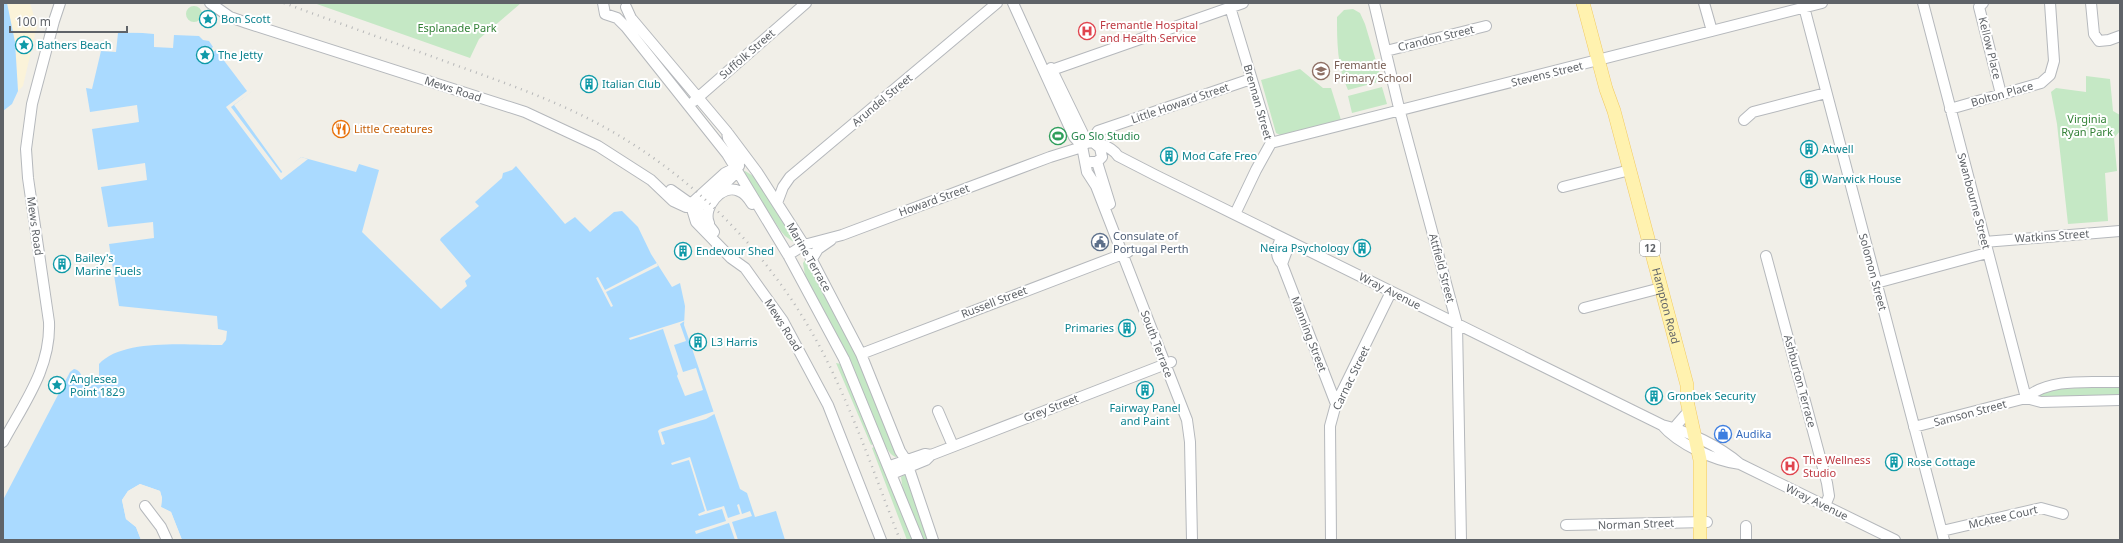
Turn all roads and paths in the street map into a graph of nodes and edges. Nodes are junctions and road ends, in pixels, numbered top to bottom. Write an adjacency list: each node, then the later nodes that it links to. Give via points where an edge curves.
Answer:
1 (60, 3): 79 (street, Mews Road, via 32,104 26,149 49,322 49,342 41,373)
2 (210, 3): 47 (street, Mews Road, via 230,17 247,23 525,112 598,146 651,180 657,187)
3 (603, 3): 21 (street, Marine Terrace, via 605,14)
4 (806, 3): 31 (street, Suffolk Street)
5 (997, 3): 46 (street, Arundel Street, via 790,177)
6 (1013, 3): 27 (street, South Terrace)
7 (1020, 3): 27 (street, South Terrace)
8 (1243, 3): 20 (street)
9 (1374, 3): 25 (street, Attfield Street)
10 (1583, 3): 26 (main road, Hampton Road / 12)
11 (1589, 3): 26 (main road, Hampton Road / 12)
12 (1704, 3): 23 (street)
13 (1822, 3): 19 (street, Stevens Street)
14 (1923, 3): 33 (street, Swanbourne Street)
15 (1983, 3): 30 (street, Kellow Place, via 1979,7)
16 (2050, 3): 30 (street, Bolton Place, via 2054,61 2050,75 2041,83)
17 (2091, 3): 24 (street, via 2094,34 2099,41)
18 (625, 5): 21 (street, Marine Terrace, via 623,14); 31 (street, Marine Terrace, via 631,18)
19 (1803, 5): 23 (street, Stevens Street); 29 (street, Solomon Street)
20 (1230, 6): 27 (street); 28 (street, Brennan Street)
21 (617, 18): 32 (street, Marine Terrace)
22 (1486, 26): 25 (street, Crandon Street)
23 (1712, 31): 26 (street, Stevens Street)
24 (2120, 36)
25 (1386, 51): 34 (street, Attfield Street)
26 (1602, 60): 34 (street, Stevens Street); 42 (main road, Hampton Road / 12, via 1611,84 1614,110)
27 (1049, 71): 38 (street, South Terrace)
28 (1251, 79): 37 (street, Brennan Street); 38 (street, Little Howard Street, via 1098,131)
29 (1826, 93): 35 (street, via 1753,112); 62 (street, Solomon Street)
30 (2001, 94): 33 (street, Bolton Place)
31 (698, 97): 32 (street, Suffolk Street); 36 (street, Marine Terrace)
32 (689, 106): 41 (street, Marine Terrace, via 727,154)
33 (1950, 109): 54 (street, Swanbourne Street)
34 (1400, 112): 37 (street, Stevens Street); 66 (street, Attfield Street)
35 (1744, 120)
36 (727, 132): 41 (street, via 741,158); 43 (street, Marine Terrace)
37 (1271, 143): 48 (street, Brennan Street)
38 (1087, 146): 39 (street, Wray Avenue, via 1108,148); 40 (street, South Terrace, via 1100,148); 40 (street, via 1089,161); 52 (street, Howard Street, via 1050,157); 56 (street, South Terrace, via 1087,172 1096,186)
39 (1118, 156): 40 (street, Wray Avenue); 48 (street, Wray Avenue)
40 (1100, 160): 56 (street, South Terrace, via 1109,201)
41 (734, 170): 43 (street); 45 (street, via 734,178); 47 (street); 49 (street, Marine Terrace)
42 (1630, 170): 44 (street); 63 (main road, Hampton Road / 12)
43 (757, 172): 46 (street, Marine Terrace)
44 (1563, 187)
45 (717, 197): 49 (street, via 728,190 738,190); 50 (street, via 708,208 707,217)
46 (777, 203): 55 (street, Marine Terrace)
47 (691, 204): 50 (street); 61 (street, Mews Road, via 696,222 731,258)
48 (1235, 214): 53 (street, Wray Avenue)
49 (766, 216): 58 (street, Marine Terrace)
50 (712, 228): 61 (street, via 737,256)
51 (2120, 231): 54 (street, Watkins Street)
52 (842, 235): 55 (street, Howard Street); 60 (street, via 818,249)
53 (1285, 240): 64 (street, Wray Avenue); 73 (street, Manning Street, via 1277,254)
54 (1984, 242): 57 (street, Swanbourne Street)
55 (804, 245): 58 (street, Howard Street); 60 (street, Marine Terrace)
56 (1125, 252): 67 (street, Russell Street); 68 (street, South Terrace)
57 (1987, 253): 62 (street); 71 (street, Swanbourne Street)
58 (788, 255): 83 (street, Marine Terrace, via 844,359)
59 (1766, 256): 85 (street, Ashburton Terrace, via 1827,483 1829,496)
60 (812, 259): 67 (street, Marine Terrace)
61 (740, 263): 92 (street, Mews Road, via 783,321 828,405)
62 (1876, 283): 78 (street, Solomon Street)
63 (1661, 288): 65 (street); 70 (main road, Hampton Road / 12)
64 (1391, 292): 66 (street, Wray Avenue); 73 (street, Carnac Street)
65 (1584, 308)
66 (1458, 324): 76 (street, Wray Avenue); 98 (street, Attfield Street)
67 (861, 354): 82 (street, Marine Terrace)
68 (1168, 363): 80 (street, Grey Street); 95 (street, South Terrace, via 1189,429); 96 (street, South Terrace, via 1194,428)
69 (2120, 382): 71 (street, Samson Street, via 2054,384 2034,391)
70 (1687, 385): 74 (main road, Hampton Road / 12); 81 (main road, Hampton Road / 12, via 1695,400)
71 (2026, 398): 72 (street, Samson Street, via 2041,402); 78 (street, Samson Street)
72 (2120, 400)
73 (1336, 404): 97 (street, Carnac Street, via 1330,426)
74 (1689, 406): 77 (street, via 1687,413); 81 (main road, Hampton Road / 12)
75 (938, 411): 80 (street)
76 (1662, 425): 77 (street, Wray Avenue); 81 (street, Wray Avenue, via 1671,435)
77 (1674, 428): 81 (street, Wray Avenue)
78 (1914, 428): 90 (street, Solomon Street)
79 (3, 442)
80 (953, 446): 82 (street, Grey Street, via 931,455 925,454)
81 (1703, 447): 85 (street, Wray Avenue, via 1728,454 1740,464); 87 (main road, Hampton Road / 12)
82 (907, 464): 83 (street, Grey Street); 94 (street, Marine Terrace)
83 (891, 470): 93 (street, Marine Terrace)
84 (146, 506): 91 (street, via 162,527)
85 (1825, 506): 102 (street, Wray Avenue)
86 (2063, 514): 90 (street, McAtee Court, via 2041,508)
87 (1703, 522): 88 (street, Norman Street); 99 (main road, Hampton Road / 12); 100 (main road, Hampton Road / 12)
88 (1566, 525)
89 (1746, 526): 101 (street)
90 (1943, 536)
91 (167, 540)
92 (881, 540)
93 (918, 540)
94 (933, 540)
95 (1192, 540)
96 (1198, 540)
97 (1331, 540)
98 (1461, 540)
99 (1700, 540)
100 (1706, 540)
101 (1746, 540)
102 (1895, 540)

